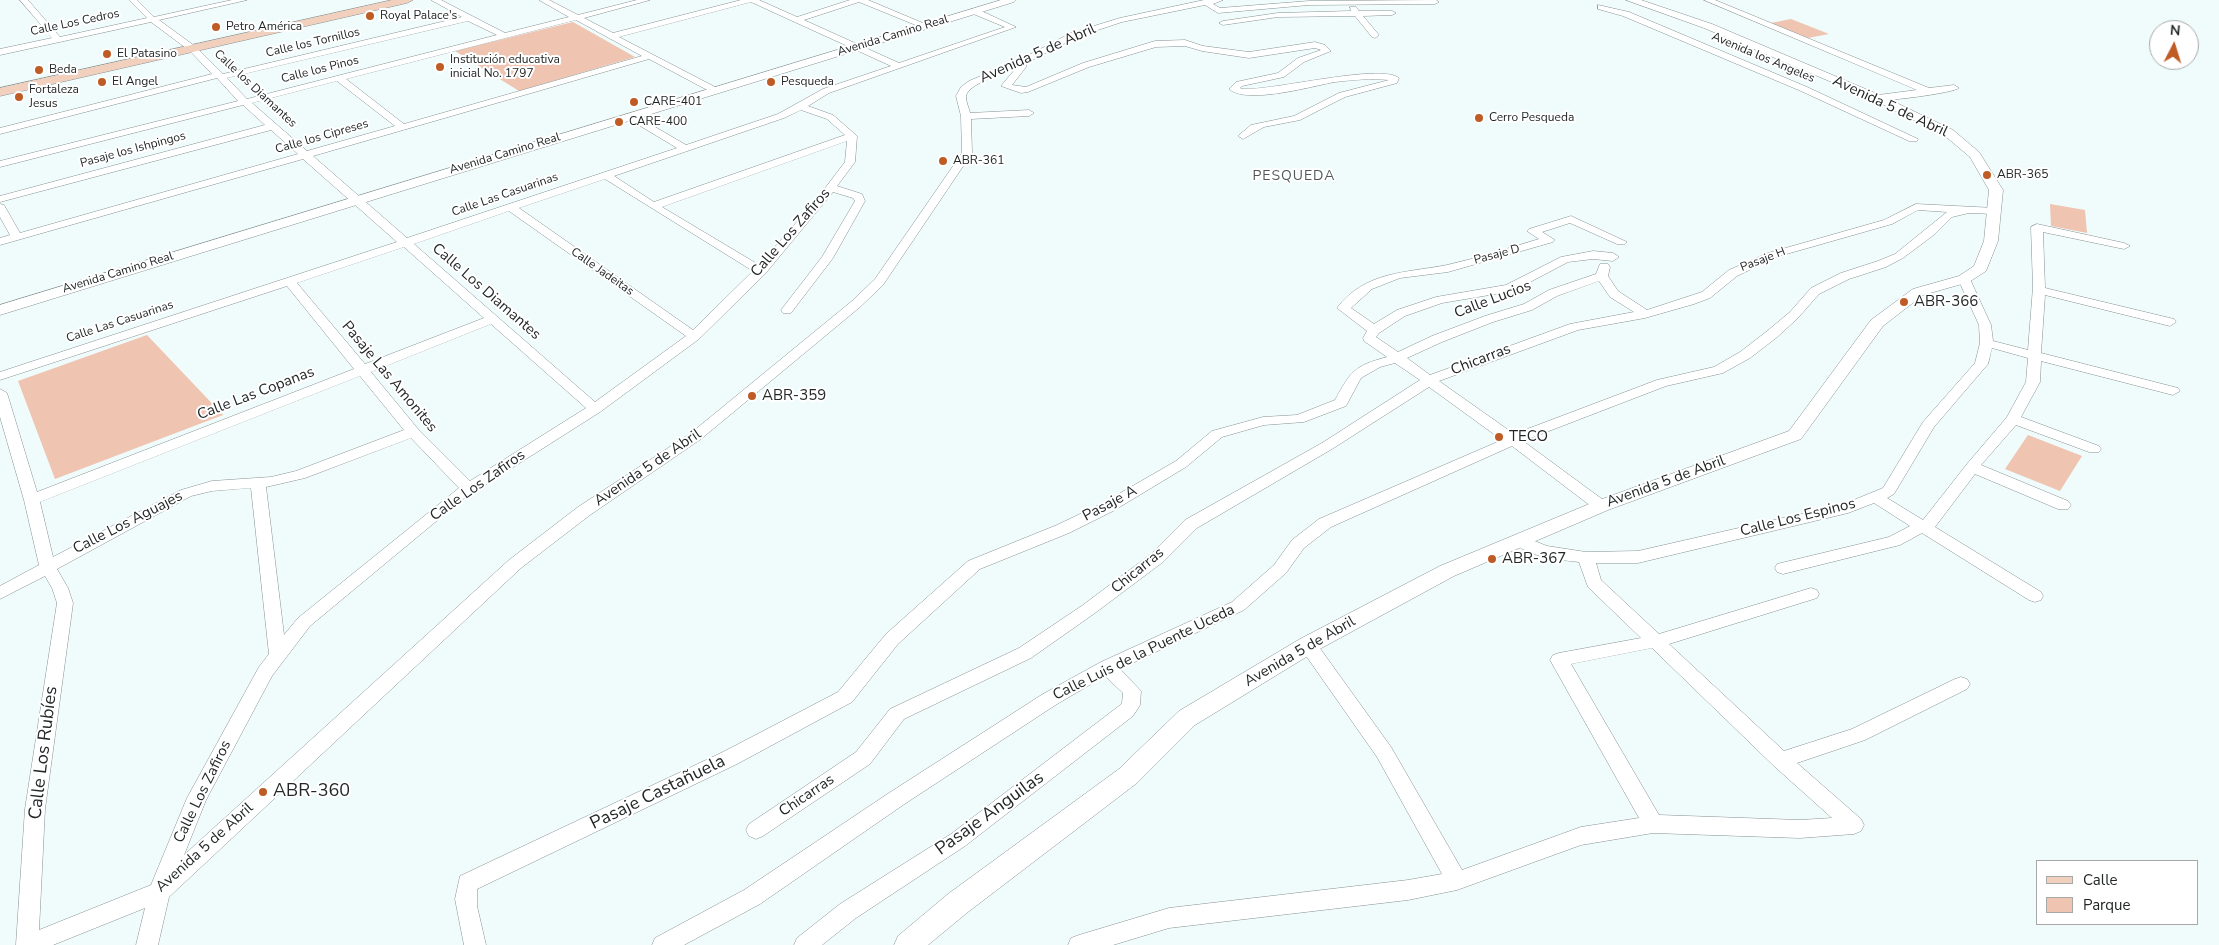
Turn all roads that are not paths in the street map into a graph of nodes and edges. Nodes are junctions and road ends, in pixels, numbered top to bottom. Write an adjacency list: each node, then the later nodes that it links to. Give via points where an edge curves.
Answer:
1 (24, 0): 32 (street)
2 (133, 0): 24 (street, Calle los Diamantes)
3 (240, 0): 24 (street, Calle Los Cedros)
4 (379, 0): 34 (main road)
5 (407, 0): 34 (main road)
6 (435, 0): 23 (street)
7 (543, 0): 22 (street)
8 (646, 0): 22 (street, Calle los Pinos)
9 (751, 0): 25 (street); 31 (street)
10 (859, 0): 25 (street); 26 (street)
11 (984, 0): 26 (street, Avenida Camino Real)
12 (1011, 0): 19 (street, Avenida Camino Real)
13 (1615, 0): 59 (street, Avenida los Angeles, via 1601,7 1626,14 1804,89)
14 (1631, 0): 48 (street, Avenida 5 de Abril, via 1708,26)
15 (1708, 0): 47 (street)
16 (1347, 1): 17 (street, Avenida 5 de Abril); 18 (street, Avenida 5 de Abril); 21 (street)
17 (1435, 2)
18 (1214, 4): 38 (street, Avenida 5 de Abril, via 1120,20 1074,35)
19 (974, 11): 28 (street, Avenida Camino Real); 39 (street, Calle Las Casuarinas, via 1012,27)
20 (1392, 13): 21 (street)
21 (1356, 14): 27 (street, via 1278,16); 29 (street)
22 (576, 17): 30 (street, Calle los Pinos); 31 (street)
23 (469, 18): 30 (street); 40 (street, Calle los Tornillos)
24 (152, 19): 32 (street, Calle Los Cedros); 34 (street, Calle los Diamantes)
25 (796, 20): 33 (street)
26 (913, 21): 28 (street); 33 (street, Avenida Camino Real)
27 (1223, 23)
28 (926, 26): 35 (street, Avenida Camino Real)
29 (1375, 35)
30 (504, 36): 41 (street, Calle los Pinos)
31 (613, 36): 37 (street)
32 (57, 40): 36 (street, Calle Los Cedros)
33 (845, 41): 35 (street); 44 (street, Avenida Camino Real)
34 (190, 47): 40 (street, Calle los Diamantes); 42 (main road)
35 (857, 48): 39 (street); 44 (street, Avenida Camino Real)
36 (0, 52)
37 (651, 56): 44 (street); 55 (street, Calle los Cipreses)
38 (1022, 62): 53 (street, Avenida 5 de Abril, via 964,89 961,96); 58 (street, via 1022,67 1008,82 1006,86 1009,88 1028,89 1086,65 1155,44 1185,43 1249,55 1315,45 1327,51 1300,60 1281,75 1239,84 1234,89 1250,92 1334,80 1394,78 1394,81 1358,88 1297,117 1249,129)
39 (898, 65): 50 (street, Calle Las Casuarinas, via 826,90)
40 (220, 76): 49 (street, Calle los Diamantes); 56 (street, Calle los Tornillos)
41 (339, 78): 49 (street, Calle los Pinos); 55 (street)
42 (41, 80): 43 (main road); 46 (main road)
43 (0, 86)
44 (708, 87): 52 (street, Avenida Camino Real); 65 (street, Avenida Camino Real)
45 (1954, 88): 47 (street)
46 (0, 92)
47 (1930, 92): 48 (street)
48 (1878, 98): 71 (street, Avenida 5 de Abril, via 1949,133 1975,155 1996,190)
49 (246, 102): 54 (street, Calle los Diamantes); 62 (street, Calle los Pinos)
50 (800, 107): 57 (street, via 830,117); 60 (street, Calle Las Casuarinas)
51 (1029, 113): 53 (street)
52 (630, 116): 60 (street); 65 (street, Avenida Camino Real)
53 (966, 116): 129 (street, Avenida 5 de Abril, via 967,154 879,282 696,436 584,512 515,564)
54 (273, 126): 61 (street, Calle los Diamantes); 66 (street, Pasaje los Ishpingos)
55 (402, 127): 61 (street, Calle los Cipreses)
56 (0, 131)
57 (852, 136): 64 (street, Calle Los Zafiros, via 850,162); 67 (street)
58 (1243, 136)
59 (1913, 139)
60 (685, 148): 63 (street, Calle Las Casuarinas)
61 (306, 154): 65 (street, Calle los Diamantes); 72 (street, Calle los Cipreses)
62 (0, 164)
63 (606, 175): 67 (street); 69 (street, Calle Las Casuarinas)
64 (831, 188): 77 (street, Calle Los Zafiros); 84 (street, via 858,196 860,201 831,254)
65 (353, 195): 74 (street, Calle Los Diamantes); 82 (street, Avenida Camino Real); 83 (street, Avenida Camino Real)
66 (0, 199)
67 (653, 206): 77 (street)
68 (0, 207): 72 (street)
69 (510, 207): 74 (street, Calle Las Casuarinas); 89 (street, Calle Jadeitas)
70 (1971, 209): 71 (street, Pasaje H); 85 (street, Pasaje H, via 1916,207 1888,222 1772,255 1733,272 1706,295); 102 (street, Calle Luis de la Puente Uceda, via 1948,215 1899,256 1815,291 1771,335 1718,370 1662,383)
71 (1995, 211): 79 (street, Avenida 5 de Abril, via 1991,242 1981,268)
72 (17, 237): 73 (street, Calle los Cipreses)
73 (0, 242)
74 (405, 243): 80 (street, Calle Las Casuarinas); 86 (street, Calle Los Diamantes)
75 (2124, 246): 81 (street, via 2036,227)
76 (1614, 257): 78 (street, via 1603,268); 88 (street, via 1565,259 1509,288 1440,300 1401,313); 88 (street, Pasaje D, via 1623,240 1571,219 1533,231 1549,240 1448,268 1398,275 1368,286 1343,308)
77 (761, 271): 89 (street, Calle Los Zafiros)
78 (1602, 276): 85 (street, via 1614,294); 93 (street, Calle Lucios, via 1553,292 1528,307 1472,325)
79 (1964, 279): 91 (street, via 1985,325); 110 (street, Avenida 5 de Abril, via 1918,292 1877,323 1795,435)
80 (289, 281): 94 (street, Pasaje Las Amonites); 95 (street, Calle Las Casuarinas)
81 (2039, 290): 87 (street); 92 (street)
82 (0, 296)
83 (0, 310)
84 (787, 310)
85 (1645, 314): 90 (street, Pasaje H)
86 (492, 319): 94 (street, Calle Las Copanas); 99 (street, Calle Los Diamantes)
87 (2170, 322)
88 (1374, 330): 93 (street, via 1369,338)
89 (694, 336): 99 (street, Calle Los Zafiros)
90 (1538, 339): 96 (street, Chicarras)
91 (1987, 344): 92 (street); 107 (street, Calle Los Espinos, via 1980,364 1928,425 1889,492)
92 (2036, 356): 97 (street); 100 (street, via 2033,382)
93 (1397, 358): 96 (street); 124 (street, Pasaje A, via 1375,364 1355,376 1341,403 1300,419 1263,421 1217,434 1181,464 1108,507 974,565 892,639)
94 (361, 370): 101 (street, Pasaje Las Amonites); 108 (street, Calle Las Copanas)
95 (0, 376)
96 (1430, 381): 102 (street); 127 (street, Chicarras, via 1327,446 1191,524 1157,558 1025,653 897,714 863,758)
97 (2173, 391)
98 (0, 393): 108 (street, Calle Los Rubíes)
99 (595, 409): 106 (street, Calle Los Zafiros)
100 (2013, 418): 103 (street); 104 (street)
101 (413, 432): 105 (street, Calle Los Aguajes, via 300,475); 106 (street, Pasaje Las Amonites)
102 (1514, 441): 110 (street); 122 (street, Calle Luis de la Puente Uceda, via 1325,523 1298,544 1280,569 1238,606)
103 (2094, 449)
104 (1972, 467): 109 (street); 111 (street, via 1931,522)
105 (258, 483): 114 (street, Calle Los Aguajes, via 212,486 186,493); 121 (street)
106 (469, 489): 121 (street, Calle Los Zafiros, via 304,622)
107 (1875, 497): 111 (street); 113 (street, Calle Los Espinos, via 1839,510 1638,557)
108 (32, 500): 114 (street, Calle Los Rubíes)
109 (2063, 505)
110 (1601, 506): 112 (street, Avenida 5 de Abril)
111 (1924, 526): 115 (street, via 1894,542); 118 (street)
112 (1522, 541): 113 (street, Calle Los Espinos, via 1543,551); 120 (street, Avenida 5 de Abril, via 1447,572)
113 (1586, 558): 119 (street, via 1594,583)
114 (47, 566): 116 (street); 130 (street, Calle Los Rubíes, via 60,588 64,603 35,809)
115 (1783, 568)
116 (0, 593)
117 (1811, 594): 119 (street)
118 (2035, 596)
119 (1657, 641): 125 (street); 126 (street, via 1559,660)
120 (1308, 646): 128 (street, via 1384,752); 135 (street, Avenida 5 de Abril, via 1187,718 1128,776 958,903)
121 (278, 654): 129 (street, Calle Los Zafiros, via 265,672 197,798)
122 (1108, 667): 133 (street, Calle Luis de la Puente Uceda, via 1050,699 752,897); 134 (street, Pasaje Anguilas, via 1132,691 1131,705 1126,711 958,840 848,911)
123 (1961, 684): 125 (street, via 1858,734)
124 (845, 697): 132 (street, Pasaje Castañuela, via 730,758 468,883 466,909)
125 (1781, 760): 126 (street, via 1854,825 1800,829)
126 (1653, 824): 128 (street, via 1581,836)
127 (756, 830)
128 (1457, 881): 136 (street, via 1408,890 1169,918)
129 (159, 892): 130 (street, Avenida 5 de Abril); 131 (street, Calle Los Zafiros)
130 (27, 945)
131 (148, 945)
132 (475, 945)
133 (662, 945)
134 (805, 945)
135 (908, 945)
136 (1079, 945)

